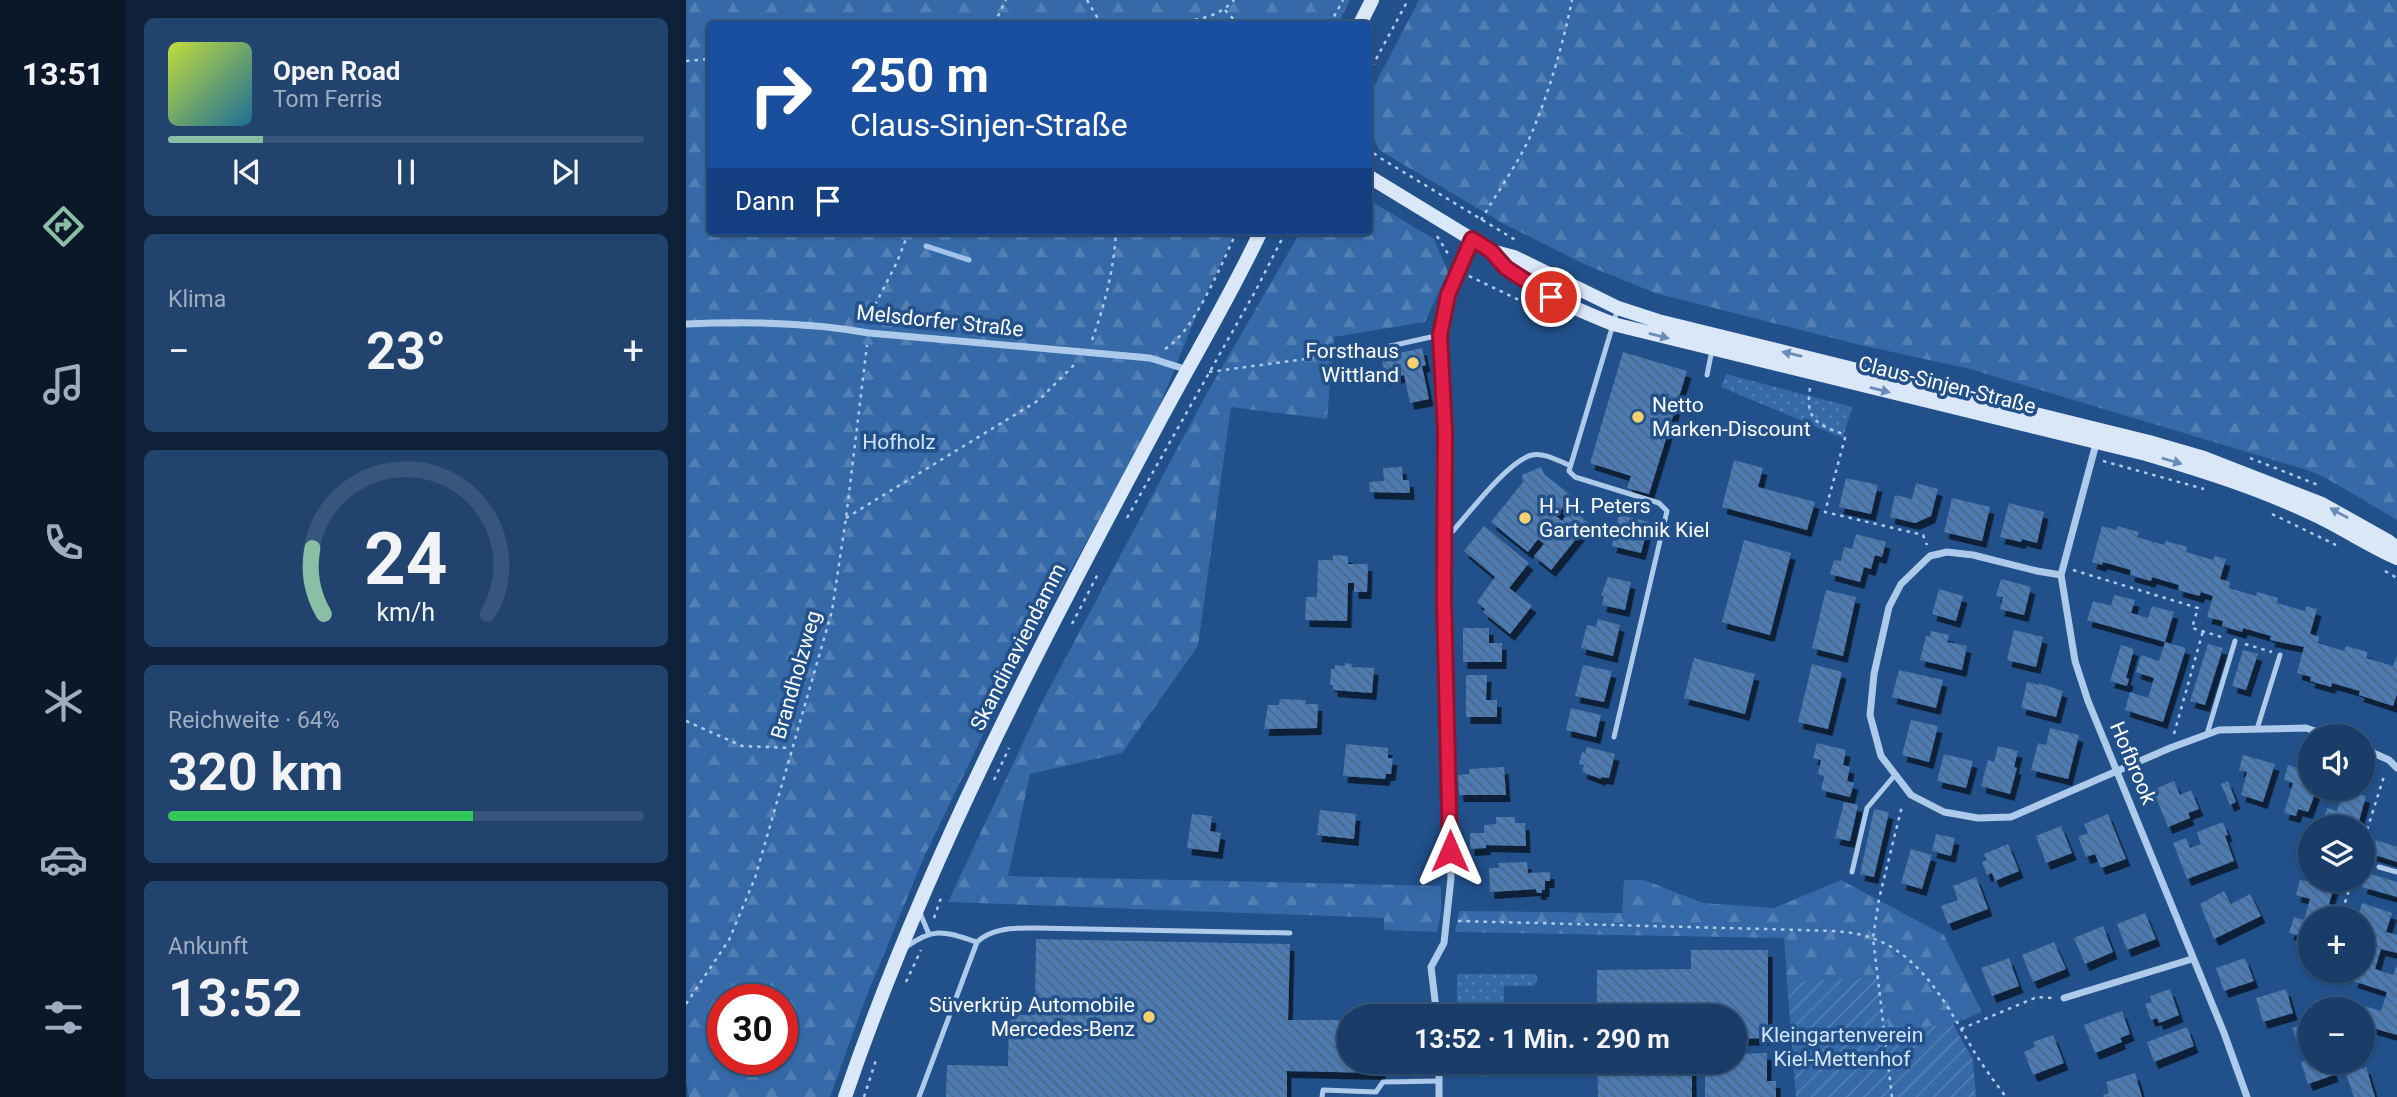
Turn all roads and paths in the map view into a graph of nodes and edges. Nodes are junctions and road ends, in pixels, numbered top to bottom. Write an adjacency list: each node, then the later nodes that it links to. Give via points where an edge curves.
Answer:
1 (1006, 0): 9 (path)
2 (1087, 0): 10 (path)
3 (1234, 0): 8 (path)
4 (1343, 0): 13 (path)
5 (1372, 0): 14 (street)
6 (1408, 0): 17 (path)
7 (1572, 0): 20 (path, via 1552,79 1532,133)
8 (1225, 10): 11 (path); 12 (path)
9 (996, 21)
10 (1099, 21)
11 (1190, 21)
12 (1235, 21)
13 (1332, 21)
14 (1362, 21)
15 (707, 60): 16 (path)
16 (686, 61)
17 (1372, 67)
18 (1372, 152): 20 (path)
19 (1372, 178): 27 (street, Claus-Sinjen-Straße)
20 (1481, 220): 28 (path)
21 (1434, 232): 30 (path)
22 (907, 235): 34 (path, Brandholzweg, via 871,313)
23 (1116, 235): 38 (path, via 1106,301)
24 (1235, 235): 39 (path, via 1189,326 1172,345)
25 (1259, 235): 40 (street, Skandinaviendamm)
26 (1284, 235): 41 (path)
27 (1472, 239): 29 (street, Claus-Sinjen-Straße); 30 (street)
28 (1525, 245)
29 (1491, 251): 31 (street, Claus-Sinjen-Straße, via 1514,257); 33 (street, Claus-Sinjen-Straße, via 1535,288)
30 (1458, 271): 35 (street)
31 (1618, 309): 33 (lane); 36 (street, Claus-Sinjen-Straße)
32 (686, 324): 34 (street, Melsdorfer Straße, via 791,324)
33 (1613, 324): 36 (street, Claus-Sinjen-Straße, one-way to 36); 47 (lane)
34 (869, 333): 38 (street, Melsdorfer Straße); 51 (path, Brandholzweg)
35 (1440, 335): 37 (lane); 53 (street, via 1445,432)
36 (1714, 343): 42 (lane); 44 (street, Claus-Sinjen-Straße)
37 (1377, 349): 41 (path)
38 (1087, 352): 39 (street, Melsdorfer Straße); 51 (path, via 1039,400)
39 (1150, 358): 40 (street, Melsdorfer Straße)
40 (1188, 370): 41 (path); 86 (street, Skandinaviendamm, via 1027,674)
41 (1209, 372): 52 (path)
42 (1707, 375)
43 (1810, 388): 56 (path, via 1811,416 1845,438 1825,512 1923,535)
44 (2098, 436): 46 (street, Hofbrook); 54 (street, Claus-Sinjen-Straße, one-way to 44, via 2322,504 2251,475 2204,458); 57 (street, Claus-Sinjen-Straße, one-way to 57, via 2248,486)
45 (2242, 456): 48 (path)
46 (2093, 458): 49 (path); 60 (street, Hofbrook)
47 (1569, 465): 53 (lane, via 1530,455 1501,477 1453,531); 70 (lane, via 1575,477 1659,503 1667,511)
48 (2326, 489)
49 (2206, 490)
50 (2269, 513): 55 (path)
51 (846, 518): 71 (path, Brandholzweg, via 832,611)
52 (1121, 528)
53 (1443, 531): 87 (street)
54 (2397, 548)
55 (2345, 549)
56 (1930, 556): 60 (street, via 1947,552 2037,571); 78 (street, via 1901,584 1889,607 1874,674 1870,715 1881,756)
57 (2397, 558)
58 (1102, 565): 62 (path)
59 (2379, 567): 61 (path)
60 (2062, 571): 63 (path, via 2198,608 2192,628); 77 (street, Hofbrook, via 2075,661)
61 (2397, 578)
62 (1071, 626)
63 (2203, 631): 64 (path); 72 (path)
64 (2235, 641): 65 (path); 69 (lane)
65 (2280, 654): 68 (lane)
66 (686, 721): 71 (path, via 742,746)
67 (2298, 728): 68 (street)
68 (2257, 729): 69 (street)
69 (2207, 734): 72 (street)
70 (1614, 737)
71 (791, 748): 96 (path, Brandholzweg, via 755,878 729,940)
72 (2170, 748): 77 (street)
73 (1009, 749): 79 (path)
74 (2375, 754): 75 (street)
75 (2389, 760): 76 (street); 81 (path)
76 (2397, 768)
77 (2118, 771): 80 (street, via 2011,817 1944,812); 93 (street, Hofbrook)
78 (1895, 775): 80 (street); 83 (lane, via 1867,807)
79 (991, 786)
80 (1911, 795): 90 (path, via 1901,810)
81 (2372, 815)
82 (2379, 867): 84 (lane)
83 (1852, 872)
84 (2397, 872)
85 (944, 889): 88 (path)
86 (918, 905): 88 (lane); 92 (street, Skandinaviendamm)
87 (1448, 917): 90 (path, via 1457,921 1847,932); 97 (street, via 1444,943 1431,967)
88 (928, 932): 91 (lane); 92 (lane); 94 (path)
89 (1290, 933): 91 (lane, via 1037,928 993,932)
90 (1873, 938): 98 (path, via 1931,981); 107 (path)
91 (978, 942): 104 (lane)
92 (898, 954): 102 (street, Skandinaviendamm)
93 (2192, 959): 95 (street); 109 (street, Hofbrook)
94 (903, 988)
95 (2064, 998): 98 (path, via 2037,997)
96 (686, 1004)
97 (1435, 1004)
98 (1962, 1029): 108 (path)
99 (877, 1057): 103 (path)
100 (1439, 1074): 101 (street)
101 (1439, 1081): 105 (lane, via 1383,1082 1376,1092 1323,1090); 106 (street)
102 (845, 1097)
103 (864, 1097)
104 (919, 1097)
105 (1322, 1097)
106 (1439, 1097)
107 (1892, 1097)
108 (2007, 1097)
109 (2247, 1097)

